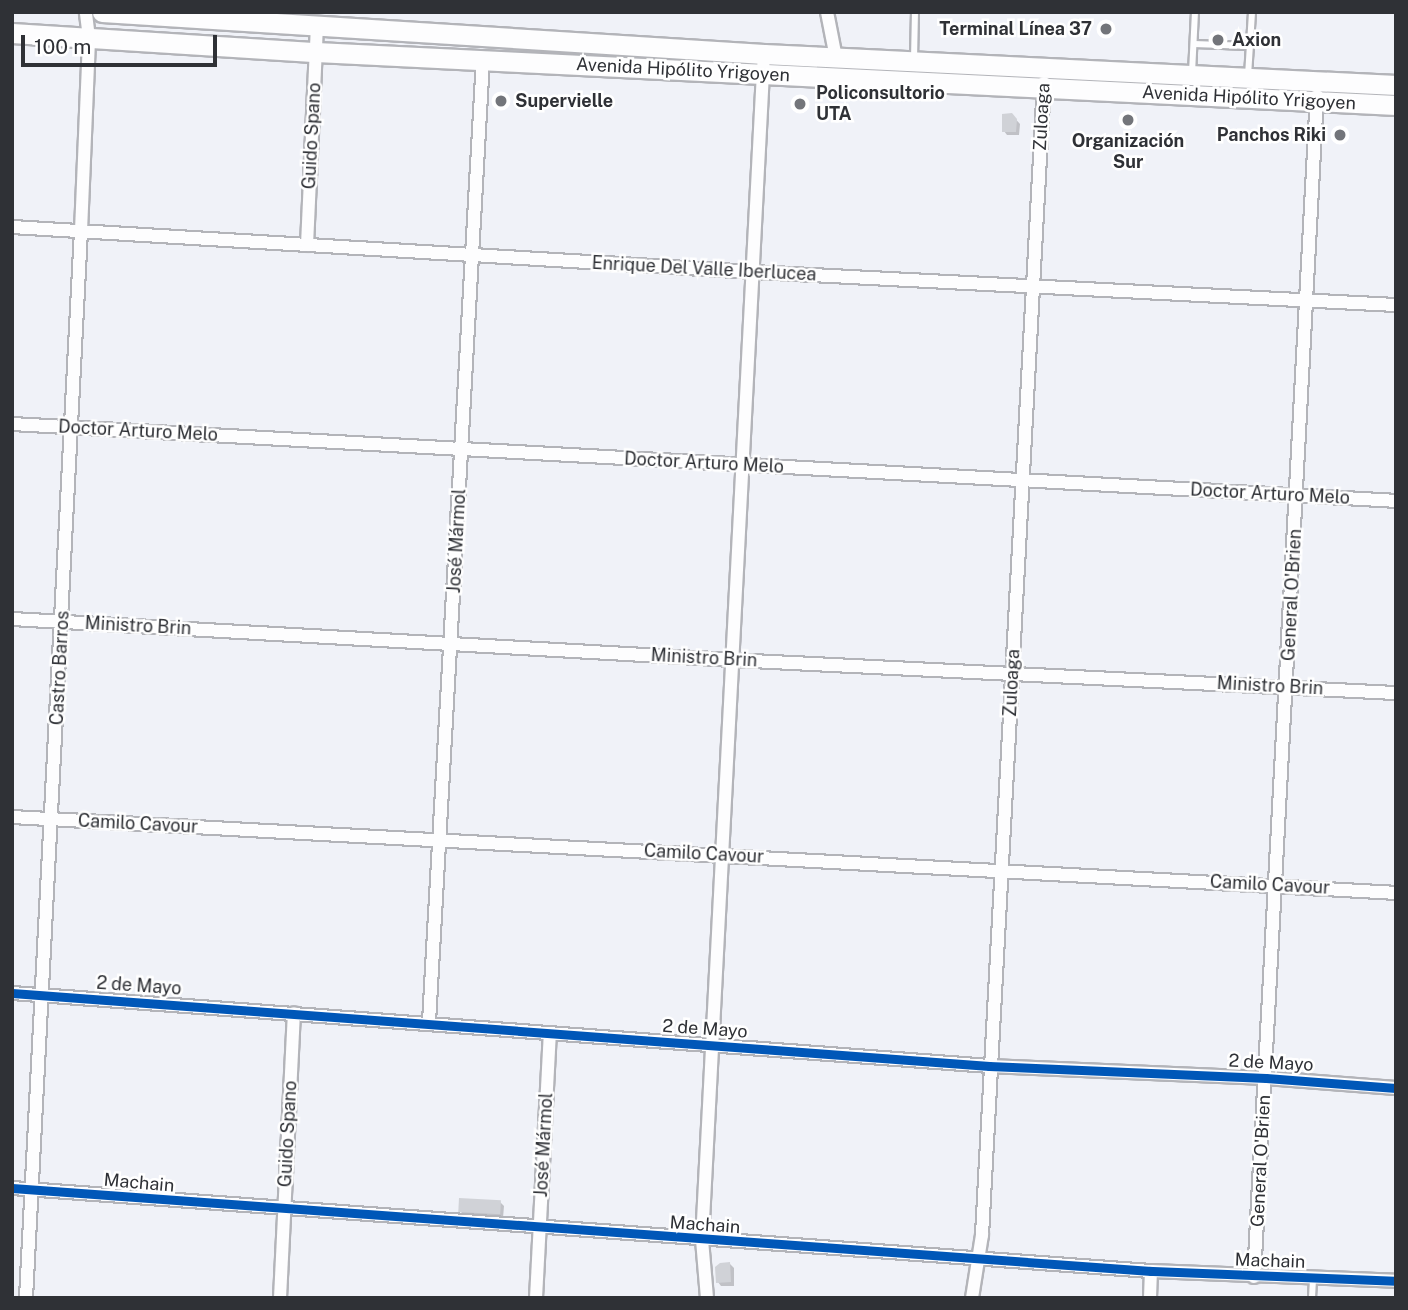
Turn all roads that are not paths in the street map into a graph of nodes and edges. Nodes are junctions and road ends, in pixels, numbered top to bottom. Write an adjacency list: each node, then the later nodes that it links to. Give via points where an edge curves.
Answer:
1 (86, 12): 9 (street, Castro Barros)
2 (102, 12): 7 (main road, Avenida Hipólito Yrigoyen)
3 (827, 12): 14 (street)
4 (915, 12): 16 (lane)
5 (1195, 12): 10 (lane)
6 (1252, 12): 11 (lane)
7 (317, 27): 12 (street, Guido Spano); 13 (main road, Avenida Hipólito Yrigoyen)
8 (12, 33): 9 (main road, Avenida Hipólito Yrigoyen)
9 (89, 38): 12 (main road, Avenida Hipólito Yrigoyen); 27 (street, Castro Barros)
10 (1194, 44): 11 (lane); 19 (lane)
11 (1250, 46): 20 (lane)
12 (316, 52): 15 (main road, Avenida Hipólito Yrigoyen); 28 (street, Guido Spano)
13 (764, 54): 14 (main road, Avenida Hipólito Yrigoyen); 18 (street)
14 (836, 58): 16 (main road, Avenida Hipólito Yrigoyen)
15 (483, 60): 18 (main road, Avenida Hipólito Yrigoyen); 29 (street, José Mármol)
16 (914, 61): 17 (main road, Avenida Hipólito Yrigoyen)
17 (1045, 68): 19 (main road, Avenida Hipólito Yrigoyen); 23 (street, Zuloaga)
18 (762, 75): 23 (main road, Avenida Hipólito Yrigoyen); 30 (street)
19 (1192, 76): 20 (main road, Avenida Hipólito Yrigoyen)
20 (1248, 78): 21 (main road, Avenida Hipólito Yrigoyen)
21 (1318, 81): 22 (main road, Avenida Hipólito Yrigoyen); 24 (street, General O'Brien)
22 (1396, 85)
23 (1044, 89): 24 (main road, Avenida Hipólito Yrigoyen); 31 (street, Zuloaga)
24 (1317, 101): 25 (main road, Avenida Hipólito Yrigoyen); 32 (street, General O'Brien)
25 (1396, 105)
26 (12, 227): 27 (street, Enrique Del Valle Iberlucea)
27 (81, 231): 28 (street, Enrique Del Valle Iberlucea); 35 (street, Castro Barros)
28 (307, 245): 29 (street, Enrique Del Valle Iberlucea)
29 (472, 256): 30 (street, Enrique Del Valle Iberlucea); 36 (street, José Mármol)
30 (753, 272): 31 (street, Enrique Del Valle Iberlucea); 37 (street)
31 (1034, 286): 32 (street, Enrique Del Valle Iberlucea); 38 (street, Zuloaga)
32 (1309, 300): 33 (street, Enrique Del Valle Iberlucea); 39 (street, General O'Brien)
33 (1396, 305)
34 (12, 424): 35 (street, Doctor Arturo Melo)
35 (71, 427): 36 (street, Doctor Arturo Melo); 42 (street, Castro Barros)
36 (461, 449): 37 (street, Doctor Arturo Melo); 43 (street, José Mármol)
37 (741, 466): 38 (street, Doctor Arturo Melo); 44 (street)
38 (1021, 480): 39 (street, Doctor Arturo Melo); 45 (street, Zuloaga)
39 (1297, 496): 40 (street, Doctor Arturo Melo); 46 (street, General O'Brien)
40 (1396, 501)
41 (12, 619): 42 (street, Ministro Brin)
42 (62, 622): 43 (street, Ministro Brin); 49 (street, Castro Barros)
43 (452, 643): 44 (street, Ministro Brin); 50 (street, José Mármol)
44 (732, 660): 45 (street, Ministro Brin); 51 (street)
45 (1012, 674): 46 (street, Ministro Brin); 52 (street, Zuloaga)
46 (1287, 686): 47 (street, Ministro Brin); 53 (street, General O'Brien)
47 (1396, 693)
48 (12, 817): 49 (street, Camilo Cavour)
49 (52, 820): 50 (street, Camilo Cavour); 56 (street, Castro Barros)
50 (440, 839): 51 (street, Camilo Cavour); 58 (street, José Mármol)
51 (721, 855): 52 (street, Camilo Cavour); 60 (street)
52 (1001, 870): 53 (street, Camilo Cavour); 61 (street, Zuloaga)
53 (1278, 886): 54 (street, Camilo Cavour); 62 (street, General O'Brien)
54 (1396, 892)
55 (12, 993): 56 (street, 2 de Mayo)
56 (44, 996): 57 (street, 2 de Mayo); 65 (street, Castro Barros)
57 (294, 1013): 58 (street, 2 de Mayo); 66 (street, Guido Spano)
58 (429, 1022): 59 (street, 2 de Mayo)
59 (550, 1034): 60 (street, 2 de Mayo); 67 (street, José Mármol)
60 (712, 1045): 61 (street, 2 de Mayo); 68 (street)
61 (989, 1066): 62 (street, 2 de Mayo); 69 (street, Zuloaga)
62 (1266, 1078): 63 (street, 2 de Mayo); 71 (street, General O'Brien)
63 (1396, 1087)
64 (12, 1188): 65 (street, Machain)
65 (32, 1190): 66 (street, Machain); 74 (street, Castro Barros)
66 (284, 1210): 67 (street, Machain); 75 (street, Guido Spano)
67 (540, 1229): 68 (street, Machain); 76 (street, José Mármol)
68 (702, 1240): 69 (street, Machain); 77 (street)
69 (979, 1258): 70 (street, Machain); 78 (street, Zuloaga)
70 (1151, 1271): 71 (street, Machain); 79 (street)
71 (1254, 1277): 72 (street, Machain)
72 (1313, 1279): 73 (street, Machain); 80 (lane)
73 (1396, 1281)
74 (26, 1298)
75 (280, 1298)
76 (536, 1298)
77 (707, 1298)
78 (972, 1298)
79 (1150, 1298)
80 (1312, 1298)

